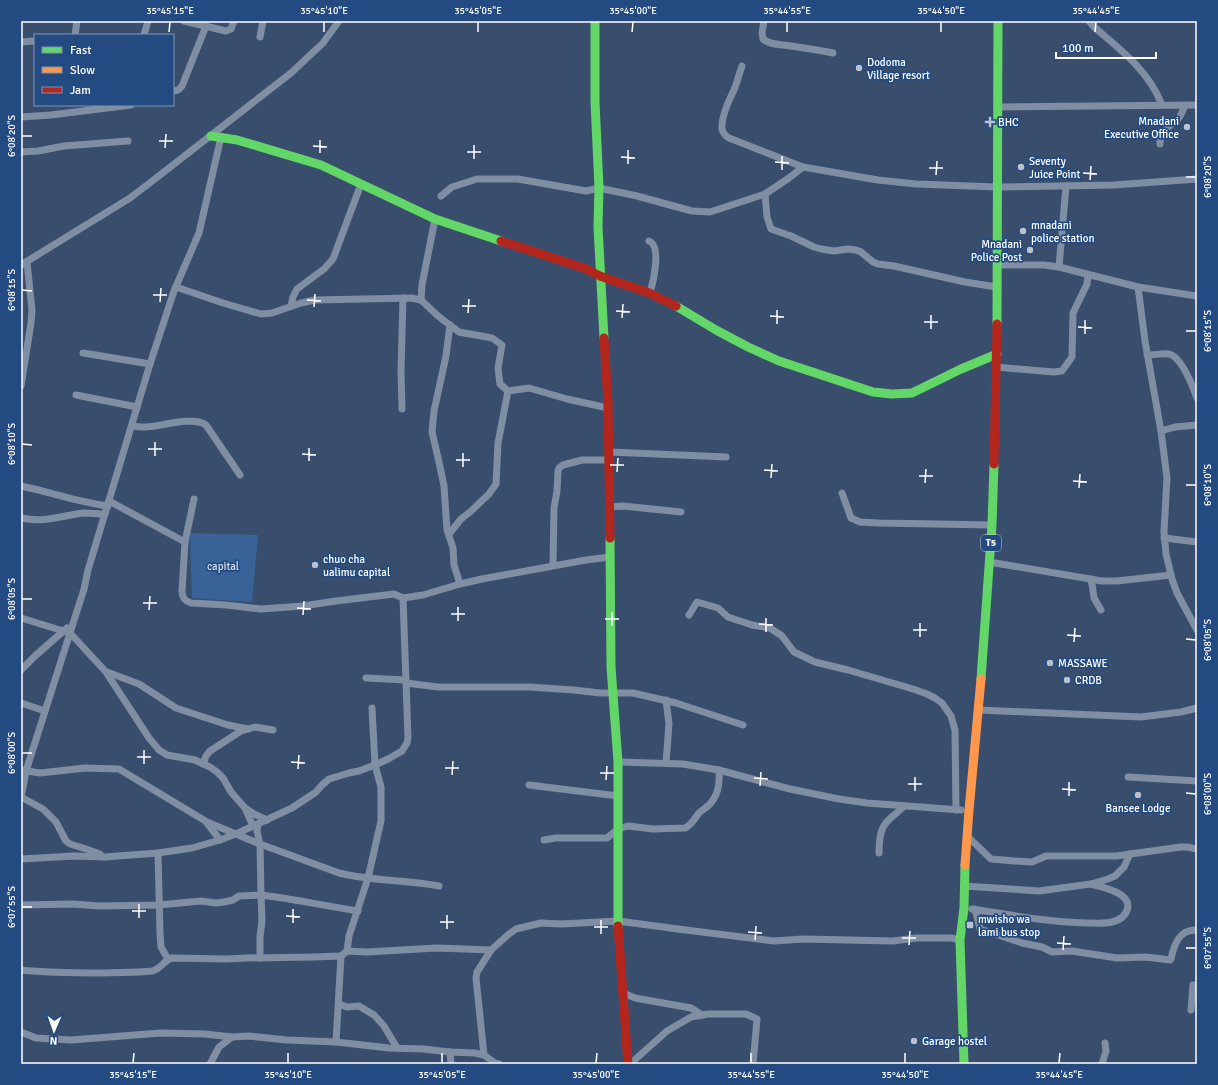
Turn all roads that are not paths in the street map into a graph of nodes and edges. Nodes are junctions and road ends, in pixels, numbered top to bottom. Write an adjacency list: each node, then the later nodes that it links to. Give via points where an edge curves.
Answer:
1 (77, 21): 13 (street)
2 (148, 21): 14 (street)
3 (184, 21): 12 (street)
4 (234, 21): 12 (street, via 228,30)
5 (263, 21): 15 (street)
6 (339, 21): 27 (street, via 323,43 291,73)
7 (595, 21): 37 (main road)
8 (755, 21): 11 (street)
9 (998, 21): 25 (main road, T5)
10 (1089, 21): 21 (street, via 1133,61 1157,92)
11 (763, 22): 18 (street, via 763,39 767,42)
12 (206, 26): 20 (street, via 182,86)
13 (75, 34)
14 (144, 34)
15 (260, 37)
16 (34, 41): 17 (street)
17 (21, 42)
18 (833, 53)
19 (742, 66): 32 (street, via 722,124 724,134)
20 (174, 91)
21 (1162, 105): 22 (street); 25 (street)
22 (1185, 105): 23 (street); 30 (street, via 1179,118 1164,131)
23 (1197, 105)
24 (123, 106): 26 (street)
25 (998, 107): 36 (main road, T5)
26 (21, 117)
27 (211, 136): 28 (main road); 42 (street, via 130,198)
28 (220, 137): 34 (main road, via 321,165); 47 (street, via 199,233)
29 (128, 141): 31 (street)
30 (1160, 144)
31 (21, 152)
32 (803, 167): 36 (street, via 886,181); 38 (street)
33 (1197, 179): 35 (street)
34 (361, 184): 40 (main road); 54 (street, via 333,258 324,269 298,289 292,297)
35 (1066, 186): 36 (street); 44 (street)
36 (997, 187): 43 (main road, T5)
37 (599, 188): 38 (street, via 701,212 710,212); 39 (street, via 586,191 518,179 477,179 452,187); 46 (main road)
38 (765, 194): 49 (street, via 771,229 814,248 834,251 856,250 878,264)
39 (441, 196)
40 (435, 219): 46 (main road, via 584,268); 53 (street)
41 (649, 242): 50 (street, via 655,246 656,256)
42 (24, 263): 61 (street, via 32,310)
43 (998, 264): 44 (street); 49 (main road, T5)
44 (1059, 267): 45 (street)
45 (1088, 275): 48 (street); 60 (street, via 1087,284 1074,313 1072,357 1062,371)
46 (600, 276): 50 (main road); 66 (main road)
47 (176, 287): 54 (street, via 261,314); 59 (street)
48 (1138, 287): 51 (street); 58 (street)
49 (998, 288): 57 (main road, T5)
50 (650, 293): 57 (main road, via 748,347 779,361 872,392 912,393)
51 (1197, 296)
52 (404, 298): 53 (street); 54 (street, via 315,300); 67 (street)
53 (421, 300): 55 (street)
54 (291, 306)
55 (450, 325): 62 (street, via 459,332 492,338 502,346 498,368 500,384); 82 (street, via 432,424 441,468)
56 (83, 353): 59 (street)
57 (997, 354): 60 (main road, T5)
58 (1147, 355): 64 (street, via 1173,356 1182,364); 70 (street)
59 (150, 364): 65 (street)
60 (996, 367): 81 (main road, T5)
61 (21, 386)
62 (508, 391): 66 (street, via 529,388); 82 (street, via 498,443 496,484 485,498 460,519)
63 (76, 394): 65 (street)
64 (1197, 398)
65 (137, 407): 69 (street)
66 (608, 408): 71 (main road)
67 (402, 409)
68 (1197, 425): 70 (street)
69 (132, 426): 73 (street, via 203,423); 77 (street)
70 (1161, 431): 83 (street, via 1167,478)
71 (609, 456): 72 (street); 78 (main road); 88 (street, via 582,460 559,468 554,508)
72 (726, 457)
73 (240, 475)
74 (21, 486): 77 (street)
75 (842, 493): 81 (street, via 851,518 860,522)
76 (194, 499): 84 (street)
77 (107, 507): 80 (street, via 45,520); 84 (street); 97 (street, via 73,623)
78 (610, 507): 79 (street); 86 (main road)
79 (681, 512)
80 (21, 518)
81 (992, 525): 87 (main road, T5)
82 (449, 534): 91 (street)
83 (1164, 538): 85 (street); 89 (street)
84 (185, 542): 92 (street, via 182,596 191,604 262,609 394,594)
85 (1197, 542)
86 (610, 557): 88 (street); 102 (main road)
87 (989, 562): 90 (street); 107 (main road, T5)
88 (553, 566): 91 (street)
89 (1171, 575): 90 (street, via 1117,581); 96 (street)
90 (1090, 579): 93 (street, via 1094,598)
91 (460, 584): 92 (street)
92 (403, 598): 101 (street)
93 (1101, 610)
94 (690, 615): 125 (street, via 697,602 718,608 728,617 770,628 782,636 794,652 814,662 913,689 935,698 946,707 955,730)
95 (21, 618): 97 (street)
96 (1197, 630)
97 (67, 632): 98 (street); 99 (street); 108 (street)
98 (21, 670)
99 (106, 672): 110 (street, via 139,684 176,708); 113 (street, via 159,750 167,755)
100 (366, 678): 101 (street)
101 (406, 681): 102 (street, via 438,687 528,687); 115 (street, via 407,743 402,751)
102 (613, 694): 103 (street, via 633,693); 112 (main road)
103 (666, 700): 109 (street); 114 (street, via 670,724)
104 (21, 703): 108 (street)
105 (372, 708): 115 (street)
106 (1197, 708): 107 (street, via 1141,717)
107 (979, 710): 126 (main road, T5)
108 (45, 711): 117 (street)
109 (743, 725)
110 (248, 729): 111 (street, via 255,727); 113 (street, via 237,733 210,751)
111 (273, 730)
112 (618, 762): 114 (street); 121 (main road)
113 (203, 764): 124 (street, via 218,772)
114 (666, 764): 116 (street)
115 (375, 765): 127 (street, via 329,779 316,792 292,808); 142 (street, via 381,788 381,821)
116 (719, 770): 123 (street, via 839,799); 130 (street, via 716,795 688,827)
117 (24, 771): 122 (street); 128 (street, via 40,773 85,768 120,769)
118 (1128, 777): 119 (street)
119 (1197, 781)
120 (529, 785): 121 (street)
121 (618, 796): 130 (main road)
122 (21, 797): 140 (street, via 43,809 56,822 70,844)
123 (904, 806): 125 (street); 138 (street, via 881,830)
124 (245, 808): 127 (street); 129 (street)
125 (956, 810): 126 (street)
126 (969, 810): 132 (main road, T5)
127 (267, 820): 129 (street)
128 (207, 822): 131 (street); 133 (street)
129 (256, 825): 131 (street); 135 (street)
130 (618, 828): 134 (street, via 607,838); 152 (main road)
131 (236, 834): 133 (street); 135 (street)
132 (967, 836): 139 (street, via 991,859 1032,862 1046,856); 145 (main road, T5)
133 (220, 840): 137 (street, via 192,848)
134 (544, 840)
135 (260, 844): 142 (street, via 339,873); 146 (street)
136 (1197, 849): 139 (street, via 1181,847)
137 (158, 853): 140 (street); 148 (street)
138 (878, 853)
139 (1130, 854): 143 (street, via 1124,867 1115,876)
140 (105, 857): 141 (street)
141 (21, 859)
142 (368, 878): 144 (street); 151 (street)
143 (1091, 884): 145 (street, via 1039,891); 150 (street, via 1118,893 1126,899 1127,911 1123,916 1110,923 1081,923)
144 (439, 886)
145 (964, 886): 149 (main road, T5)
146 (261, 895): 148 (street, via 239,896 233,900 216,903 201,901); 151 (street); 157 (street)
147 (21, 904): 148 (street)
148 (159, 905): 158 (street, via 161,947)
149 (964, 908): 150 (street); 154 (main road, T5)
150 (975, 909): 153 (street, via 980,929 1052,952 1072,951 1116,958 1146,956 1170,960 1176,942 1183,934)
151 (358, 911): 156 (street)
152 (618, 921): 154 (street, via 774,941 893,941 916,938); 155 (street, via 540,923 516,929); 161 (main road)
153 (1197, 930)
154 (960, 940): 177 (main road, T5)
155 (491, 950): 156 (street, via 437,948); 171 (street, via 476,978)
156 (344, 953): 157 (street); 162 (street)
157 (260, 958): 158 (street)
158 (168, 959): 159 (street, via 152,971 68,973)
159 (21, 970)
160 (1197, 985): 163 (street, via 1193,985)
161 (623, 993): 164 (street, via 635,998 691,1008); 175 (main road)
162 (339, 1004): 167 (street); 169 (street, via 347,1007 359,1006 374,1015)
163 (1192, 1010)
164 (702, 1015): 175 (street, via 691,1017 667,1031); 176 (street, via 746,1014 757,1019)
165 (21, 1032): 166 (street, via 36,1038 71,1040 161,1033)
166 (232, 1037): 167 (street); 172 (street, via 219,1047)
167 (336, 1042): 169 (street)
168 (1105, 1043): 178 (street, via 1106,1051)
169 (397, 1048): 170 (street)
170 (450, 1052): 171 (street); 173 (street)
171 (484, 1055): 174 (street)
172 (210, 1064)
173 (451, 1064)
174 (499, 1064)
175 (629, 1064)
176 (753, 1064)
177 (964, 1064)
178 (1102, 1064)

